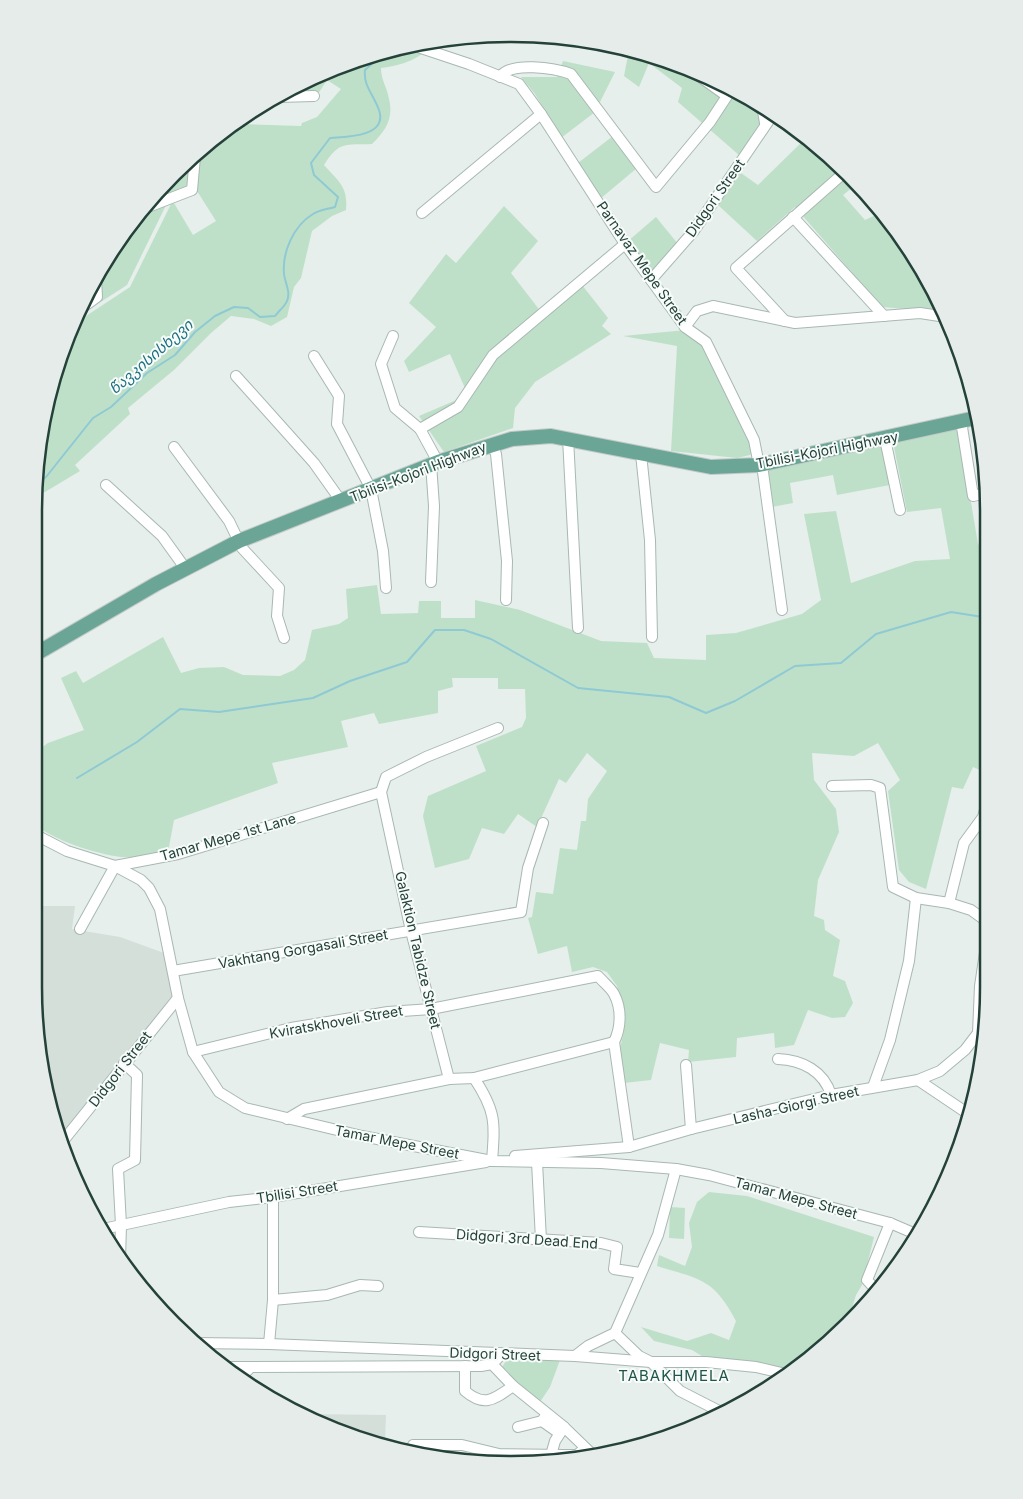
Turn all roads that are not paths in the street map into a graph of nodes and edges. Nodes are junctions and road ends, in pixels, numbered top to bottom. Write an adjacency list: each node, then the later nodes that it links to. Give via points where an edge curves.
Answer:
1 (429, 51): 2 (street, Parnavaz Mepe Street)
2 (500, 77): 3 (street, via 512,68 557,68 571,74 656,187 710,122); 6 (street, Parnavaz Mepe Street, via 519,84)
3 (727, 95)
4 (314, 96): 5 (street)
5 (293, 97)
6 (541, 114): 15 (street); 17 (street, Parnavaz Mepe Street)
7 (765, 117): 9 (street)
8 (769, 120): 9 (street, Didgori Street)
9 (766, 123): 18 (street, Didgori Street, via 696,228)
10 (194, 167): 13 (street, via 194,188)
11 (839, 177): 16 (street)
12 (162, 198): 13 (street)
13 (169, 200): 14 (street)
14 (157, 204)
15 (422, 213)
16 (793, 217): 19 (street); 21 (street, via 736,268)
17 (625, 244): 18 (street, Parnavaz Mepe Street); 28 (street, via 493,355 458,407)
18 (651, 280): 22 (street, Parnavaz Mepe Street)
19 (884, 316): 20 (street, via 920,313); 21 (street, via 795,323)
20 (937, 316)
21 (785, 321): 22 (street, via 713,306 697,311)
22 (685, 327): 35 (street, Parnavaz Mepe Street, via 706,342 750,431)
23 (393, 336): 28 (street, via 381,364 395,408)
24 (314, 356): 37 (street, via 339,396 337,424)
25 (236, 376): 39 (street, via 314,463)
26 (971, 419): 27 (main road, Tbilisi-Kojori Highway)
27 (961, 421): 30 (main road, Tbilisi-Kojori Highway); 38 (street, via 973,496)
28 (420, 429): 34 (street)
29 (568, 438): 31 (main road, Tbilisi-Kojori Highway, via 535,436); 33 (main road, Tbilisi-Kojori Highway); 47 (street)
30 (885, 439): 35 (main road, Tbilisi-Kojori Highway); 40 (street)
31 (492, 444): 34 (main road, Tbilisi-Kojori Highway); 45 (street, via 496,454 507,561)
32 (174, 447): 41 (street, via 229,521)
33 (642, 454): 35 (main road, Tbilisi-Kojori Highway, via 711,467); 48 (street, via 650,540)
34 (434, 463): 37 (main road, Tbilisi-Kojori Highway); 43 (street)
35 (761, 465): 46 (street, Parnavaz Mepe Street)
36 (106, 485): 42 (street, via 158,532)
37 (371, 489): 39 (main road, Tbilisi-Kojori Highway); 44 (street, via 383,550)
38 (979, 495)
39 (341, 501): 41 (main road, Tbilisi-Kojori Highway)
40 (900, 510)
41 (239, 541): 42 (main road, Tbilisi-Kojori Highway); 49 (street, via 279,588 278,616)
42 (185, 568): 50 (main road, Tbilisi-Kojori Highway)
43 (431, 582)
44 (386, 588)
45 (506, 600)
46 (782, 610)
47 (578, 628)
48 (652, 637)
49 (284, 638)
50 (42, 650)
51 (498, 728): 53 (street, via 386,777)
52 (832, 786): 58 (street, Lasha-Giorgi Street, via 871,785 880,788 893,886)
53 (381, 792): 57 (street, Tamar Mepe 1st Lane, via 178,854); 62 (street, Galaktion Tabidze Street)
54 (980, 820): 59 (street, via 964,843)
55 (543, 823): 62 (street, Vakhtang Gorgasali Street, via 528,868 521,912)
56 (42, 838): 57 (street, Tamar Mepe Street, via 67,851)
57 (114, 866): 61 (street); 63 (street, Tamar Mepe Street, via 141,880 156,899)
58 (916, 898): 59 (street, Lasha-Giorgi Street); 75 (street, via 909,961 890,1040)
59 (949, 903): 60 (street, Lasha-Giorgi Street, via 971,910)
60 (980, 918)
61 (80, 929)
62 (411, 931): 63 (street, Vakhtang Gorgasali Street); 65 (street, Galaktion Tabidze Street)
63 (173, 971): 64 (street, Tamar Mepe Street)
64 (178, 998): 68 (street, Tamar Mepe Street); 70 (street, Didgori Street)
65 (432, 1008): 67 (street, Kviratskhoveli Street, via 598,976 614,994 619,1013 620,1030); 68 (street, Kviratskhoveli Street, via 291,1028); 73 (street, Galaktion Tabidze Street)
66 (977, 1038): 74 (street, Lasha-Giorgi Street, via 940,1071)
67 (614, 1042): 72 (street); 81 (street, Kviratskhoveli Street)
68 (193, 1052): 78 (street, Tamar Mepe Street, via 210,1081 231,1101)
69 (778, 1059): 76 (street, via 796,1060 814,1070 828,1084)
70 (124, 1064): 80 (street, Didgori Street); 87 (street, via 136,1075 135,1160 118,1170)
71 (686, 1065): 79 (street)
72 (474, 1078): 73 (street); 82 (street, via 495,1122)
73 (449, 1079): 78 (street, via 304,1109)
74 (918, 1080): 75 (street, Lasha-Giorgi Street); 77 (street)
75 (873, 1087): 76 (street, Lasha-Giorgi Street)
76 (831, 1095): 79 (street, Lasha-Giorgi Street)
77 (964, 1111)
78 (287, 1119): 82 (street, Tamar Mepe Street)
79 (691, 1129): 81 (street, Lasha-Giorgi Street)
80 (67, 1137)
81 (629, 1147): 82 (street, Lasha-Giorgi Street, via 525,1155)
82 (492, 1161): 83 (street, Tamar Mepe Street); 85 (street, Tbilisi Street)
83 (537, 1162): 84 (street, Tamar Mepe Street); 91 (street)
84 (676, 1169): 86 (street, Tamar Mepe Street); 93 (street, via 658,1234)
85 (273, 1197): 87 (street, Tbilisi Street, via 229,1202); 96 (street)
86 (890, 1223): 90 (street, Tamar Mepe Street); 95 (street, via 867,1280)
87 (121, 1225): 88 (street, Tbilisi Street); 92 (street)
88 (109, 1228)
89 (419, 1232): 91 (street, Didgori 3rd Dead End)
90 (911, 1232)
91 (541, 1240): 93 (street, Didgori 3rd Dead End, via 601,1243 616,1247 614,1269)
92 (120, 1246)
93 (640, 1273): 97 (street)
94 (378, 1286): 96 (street, via 360,1285 327,1294)
95 (873, 1286)
96 (273, 1300): 99 (street)
97 (615, 1333): 101 (street); 102 (street, via 639,1356)
98 (206, 1343): 99 (street, Didgori Street)
99 (269, 1344): 100 (street, Didgori Street)
100 (501, 1355): 101 (street, Didgori Street); 103 (street)
101 (575, 1356): 102 (street, Didgori Street)
102 (651, 1362): 107 (street, Didgori Street, via 706,1362); 110 (street, via 680,1391)
103 (492, 1364): 104 (street); 109 (street)
104 (465, 1366): 106 (street); 109 (street, via 464,1392 475,1399 491,1401)
105 (236, 1367): 106 (street)
106 (251, 1367): 108 (street)
107 (779, 1372)
108 (245, 1373)
109 (513, 1386): 111 (street)
110 (716, 1409)
111 (545, 1417): 112 (street); 113 (street)
112 (518, 1427)
113 (562, 1430): 115 (street); 117 (street)
114 (413, 1445): 116 (street, via 462,1445)
115 (578, 1451)
116 (491, 1455)
117 (550, 1455)

